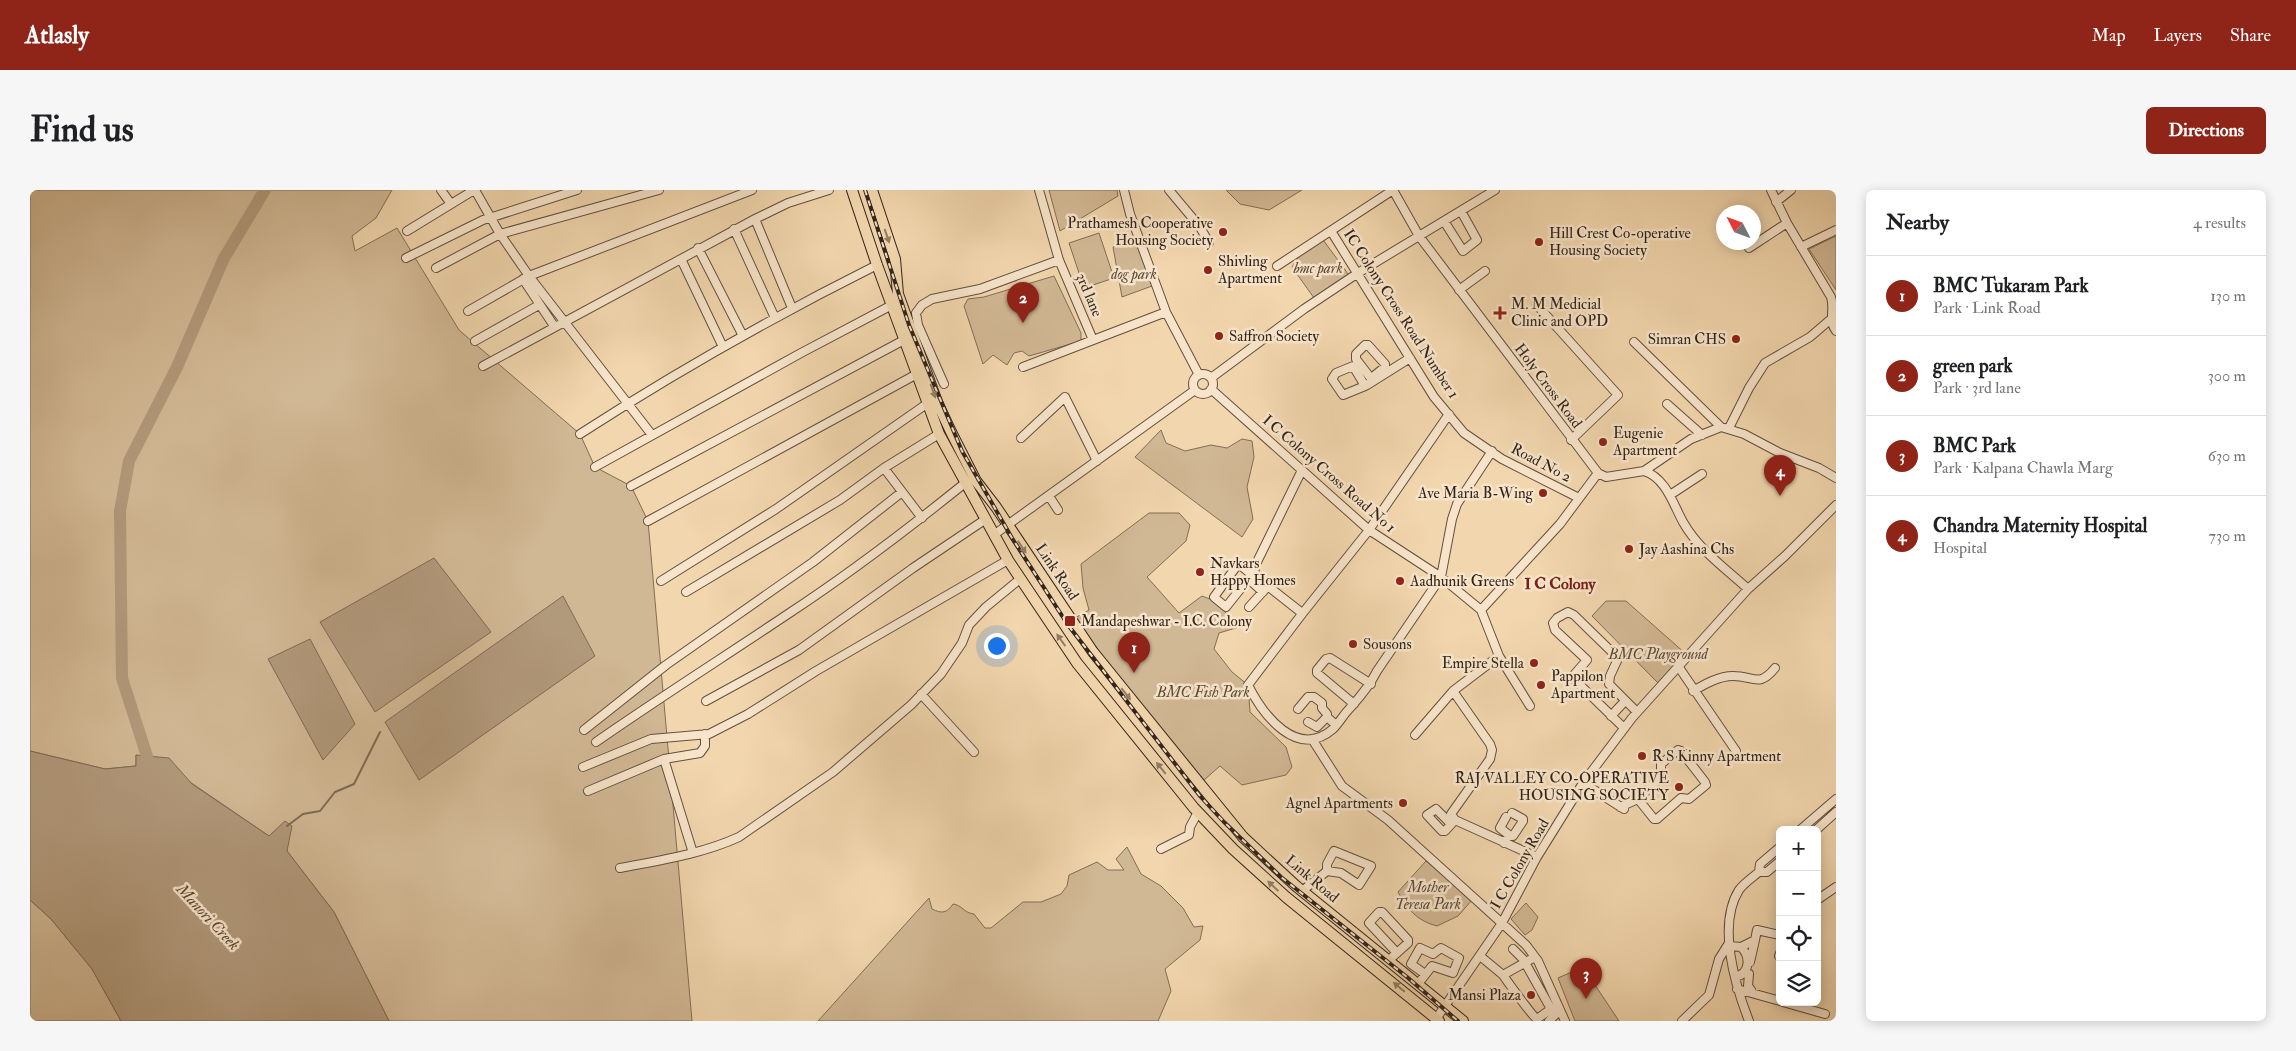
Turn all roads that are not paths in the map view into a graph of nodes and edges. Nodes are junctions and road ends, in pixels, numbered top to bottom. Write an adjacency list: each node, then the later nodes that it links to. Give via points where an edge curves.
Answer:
1 (441, 190): 17 (street)
2 (474, 190): 17 (street); 19 (street)
3 (577, 190): 19 (street)
4 (660, 190): 27 (street)
5 (752, 190): 41 (street)
6 (829, 190): 20 (street)
7 (852, 190): 36 (main road, Link Road)
8 (872, 190): 101 (main road, Link Road, one-way to 101, via 895,259 898,294 937,402 976,480)
9 (1039, 190): 35 (street, 3rd lane)
10 (1124, 190): 48 (street)
11 (1169, 190): 30 (street)
12 (1393, 190): 26 (street); 28 (street, Holy Cross Road)
13 (1495, 190): 18 (street)
14 (1771, 190): 16 (street)
15 (1791, 190): 16 (street)
16 (1776, 202): 22 (street)
17 (451, 204): 25 (street)
18 (1461, 211): 21 (street); 21 (street, via 1477,240 1463,251)
19 (492, 217): 27 (street); 33 (street)
20 (755, 218): 23 (street); 46 (street)
21 (1444, 221): 28 (street)
22 (1787, 223): 29 (street); 31 (street)
23 (734, 229): 32 (street); 49 (street)
24 (1836, 230): 31 (street)
25 (407, 231)
26 (1331, 231): 37 (street); 40 (street, IC Colony Cross Road Number 1)
27 (500, 234): 38 (street); 41 (street)
28 (1419, 236): 40 (street); 42 (street, Holy Cross Road)
29 (1761, 240)
30 (1209, 243)
31 (1801, 247): 50 (street, via 1831,297)
32 (698, 248): 34 (street); 54 (street)
33 (406, 258)
34 (681, 259): 51 (street); 59 (street)
35 (1059, 260): 56 (street, 3rd lane); 66 (street, 3rd lane, via 980,288 932,299 922,305 916,314 918,325)
36 (877, 265): 45 (main road, Link Road); 46 (street)
37 (1277, 266)
38 (436, 268)
39 (1485, 271): 42 (street)
40 (1358, 273): 60 (street, IC Colony Cross Road Number 1); 65 (street)
41 (526, 277): 44 (street); 47 (street); 51 (street)
42 (1459, 290): 80 (street, Holy Cross Road)
43 (1536, 304): 80 (street, via 1618,396)
44 (539, 305): 52 (street); 57 (street)
45 (892, 306): 55 (main road, Link Road); 77 (street)
46 (792, 308): 49 (street)
47 (468, 311)
48 (1166, 312): 56 (street); 64 (street)
49 (774, 318): 54 (street)
50 (1831, 319): 53 (street); 74 (street, via 1810,337 1765,363)
51 (565, 320): 52 (street); 70 (street)
52 (554, 326): 61 (street)
53 (1836, 330)
54 (742, 336): 59 (street)
55 (904, 340): 63 (main road, Link Road); 91 (street)
56 (1092, 340): 62 (street)
57 (475, 341)
58 (1634, 342): 74 (street)
59 (723, 347): 70 (street)
60 (1410, 358): 67 (street); 73 (street, IC Colony Cross Road Number 1, via 1434,397)
61 (483, 366)
62 (1023, 368)
63 (917, 374): 71 (main road, Link Road); 100 (street)
64 (1199, 375): 65 (street); 69 (street, via 1193,382)
65 (1211, 378): 68 (street)
66 (944, 384)
67 (1365, 386)
68 (1211, 389): 69 (street, via 1202,393); 85 (street, I C Colony Cross Road No 1)
69 (1195, 390): 82 (street)
70 (629, 403): 75 (street); 77 (street)
71 (928, 403): 76 (main road, Link Road); 108 (street, via 776,508)
72 (1667, 404): 78 (street)
73 (1449, 414): 81 (street, IC Colony Cross Road Number 1, via 1464,433); 102 (street)
74 (1725, 427): 78 (street); 89 (street)
75 (580, 434)
76 (939, 434): 84 (street); 90 (main road, Link Road)
77 (652, 435): 83 (street)
78 (1702, 435): 86 (street)
79 (1021, 438): 82 (street, via 1065,398)
80 (1571, 440): 87 (street, Holy Cross Road)
81 (1492, 451): 95 (street, Road No 2); 106 (street, via 1457,504)
82 (1097, 461): 94 (street)
83 (595, 467)
84 (884, 468): 92 (street); 111 (street, via 840,500)
85 (1302, 470): 102 (street, I C Colony Cross Road No 1); 105 (street, via 1256,564)
86 (1644, 471): 87 (street, via 1609,476); 93 (street, via 1655,476)
87 (1598, 473): 95 (street)
88 (1702, 474): 93 (street)
89 (1836, 478)
90 (965, 483): 98 (street); 99 (main road, Link Road)
91 (631, 486)
92 (902, 492): 98 (street); 133 (street, via 813,562 666,665)
93 (1670, 495): 110 (street, via 1697,543)
94 (1047, 497): 97 (street); 101 (street)
95 (1579, 498): 113 (street, via 1560,524)
96 (1836, 505): 110 (street, I C Colony Road)
97 (1056, 511)
98 (922, 518): 137 (street, via 790,614)
99 (986, 519): 103 (main road, Link Road); 122 (street, via 799,650)
100 (648, 521)
101 (1008, 526): 103 (street); 161 (main road, Link Road, one-way to 161, via 1093,652 1209,798 1242,837)
102 (1369, 530): 106 (street, I C Colony Cross Road No 1); 114 (street)
103 (995, 534): 104 (main road, Link Road)
104 (1008, 560): 107 (main road, Link Road); 134 (street, via 748,714)
105 (1253, 577): 105 (street, via 1226,607 1215,598 1236,567 1240,565); 109 (street)
106 (1441, 577): 113 (street, I C Colony Cross Road No 1); 118 (street)
107 (1020, 579): 121 (street, via 969,625 962,643 941,674); 146 (main road, Link Road, one-way to 107, via 1078,663)
108 (662, 581)
109 (1265, 589): 112 (street); 114 (street)
110 (1748, 589): 116 (street, I C Colony Road)
111 (686, 592)
112 (1250, 607)
113 (1481, 610): 115 (street)
114 (1302, 613): 136 (street, via 1248,685 1256,701 1286,733 1300,739)
115 (1499, 656): 120 (street); 125 (street)
116 (1678, 666): 119 (street); 127 (street, I C Colony Road)
117 (1775, 668): 119 (street, via 1760,681 1733,676)
118 (1371, 684): 124 (street); 124 (street, via 1330,658 1326,659 1317,673)
119 (1693, 690): 138 (street)
120 (1453, 691): 135 (street); 151 (street, via 1492,750 1490,759 1451,814 1453,822)
121 (921, 694): 139 (street); 154 (street, via 833,772 803,794 739,837)
122 (706, 701)
123 (1625, 701): 127 (street); 128 (street); 128 (street, via 1609,684 1617,662 1615,655 1574,615 1568,612 1557,618 1553,623 1555,630 1587,660 1573,676 1575,680)
124 (1354, 704): 131 (street)
125 (1530, 706)
126 (1298, 709): 129 (street, via 1308,697 1314,697 1322,703)
127 (1637, 712): 132 (street, I C Colony Road)
128 (1611, 716): 132 (street)
129 (1327, 717): 130 (street, via 1317,727); 131 (street)
130 (1308, 722)
131 (1336, 724): 136 (street, via 1332,730)
132 (1624, 728): 142 (street, I C Colony Road)
133 (584, 730)
134 (705, 734): 140 (street, via 703,750); 141 (street, via 651,739)
135 (1415, 736)
136 (1312, 739): 163 (street, via 1342,786 1388,820)
137 (596, 742)
138 (1736, 751)
139 (974, 752)
140 (664, 759): 143 (street); 154 (street)
141 (583, 767)
142 (1583, 783): 144 (street, via 1622,808); 155 (street, I C Colony Road)
143 (588, 791)
144 (1638, 799): 144 (street, via 1661,777 1661,764 1678,750 1706,782 1689,799 1681,798 1657,819)
145 (1836, 799): 148 (street)
146 (1198, 812): 152 (street, via 1189,835); 185 (main road, Link Road, one-way to 146, via 1286,897)
147 (1836, 812): 149 (street)
148 (1805, 826)
149 (1820, 826)
150 (1509, 835): 150 (street, via 1514,836 1522,819 1509,815 1500,828); 151 (street)
151 (1504, 843): 155 (street)
152 (1161, 849)
153 (1776, 850): 159 (street, via 1760,864)
154 (694, 854): 157 (street)
155 (1537, 857): 163 (street, I C Colony Road)
156 (1776, 864): 159 (street, via 1767,872)
157 (620, 868)
158 (1327, 871): 158 (street, via 1334,851 1371,866 1360,885 1341,873); 161 (street)
159 (1759, 872): 166 (street, via 1740,889 1730,910)
160 (1836, 887): 162 (street)
161 (1302, 891): 169 (main road, Link Road)
162 (1821, 897)
163 (1502, 923): 170 (street, I C Colony Road); 171 (street)
164 (1776, 934): 165 (street, via 1758,930)
165 (1755, 940): 167 (street); 173 (street)
166 (1730, 945): 167 (street); 176 (street); 189 (street, via 1719,958 1709,995)
167 (1741, 947): 173 (street, via 1747,956)
168 (1513, 949): 172 (street)
169 (1393, 956): 169 (street, via 1408,940 1379,912 1369,924); 177 (main road, Link Road)
170 (1480, 956): 175 (street); 181 (street, I C Colony Road)
171 (1535, 957): 172 (street); 183 (street)
172 (1525, 963): 175 (street); 175 (street, via 1551,1009 1537,1019)
173 (1747, 970): 176 (street); 179 (street)
174 (1425, 974): 174 (street, via 1411,964 1420,948 1433,954 1441,948 1460,960 1453,973 1432,966); 177 (street)
175 (1503, 975)
176 (1735, 977): 178 (street)
177 (1418, 984): 181 (main road, Link Road)
178 (1737, 989): 180 (street); 190 (street)
179 (1751, 990)
180 (1776, 1001)
181 (1446, 1006): 185 (street, I C Colony Road); 186 (main road, Link Road)
182 (1796, 1006): 184 (street)
183 (1559, 1011): 187 (street); 188 (street)
184 (1825, 1014)
185 (1438, 1020)
186 (1463, 1021)
187 (1549, 1021)
188 (1565, 1021)
189 (1682, 1021)
190 (1749, 1021)

